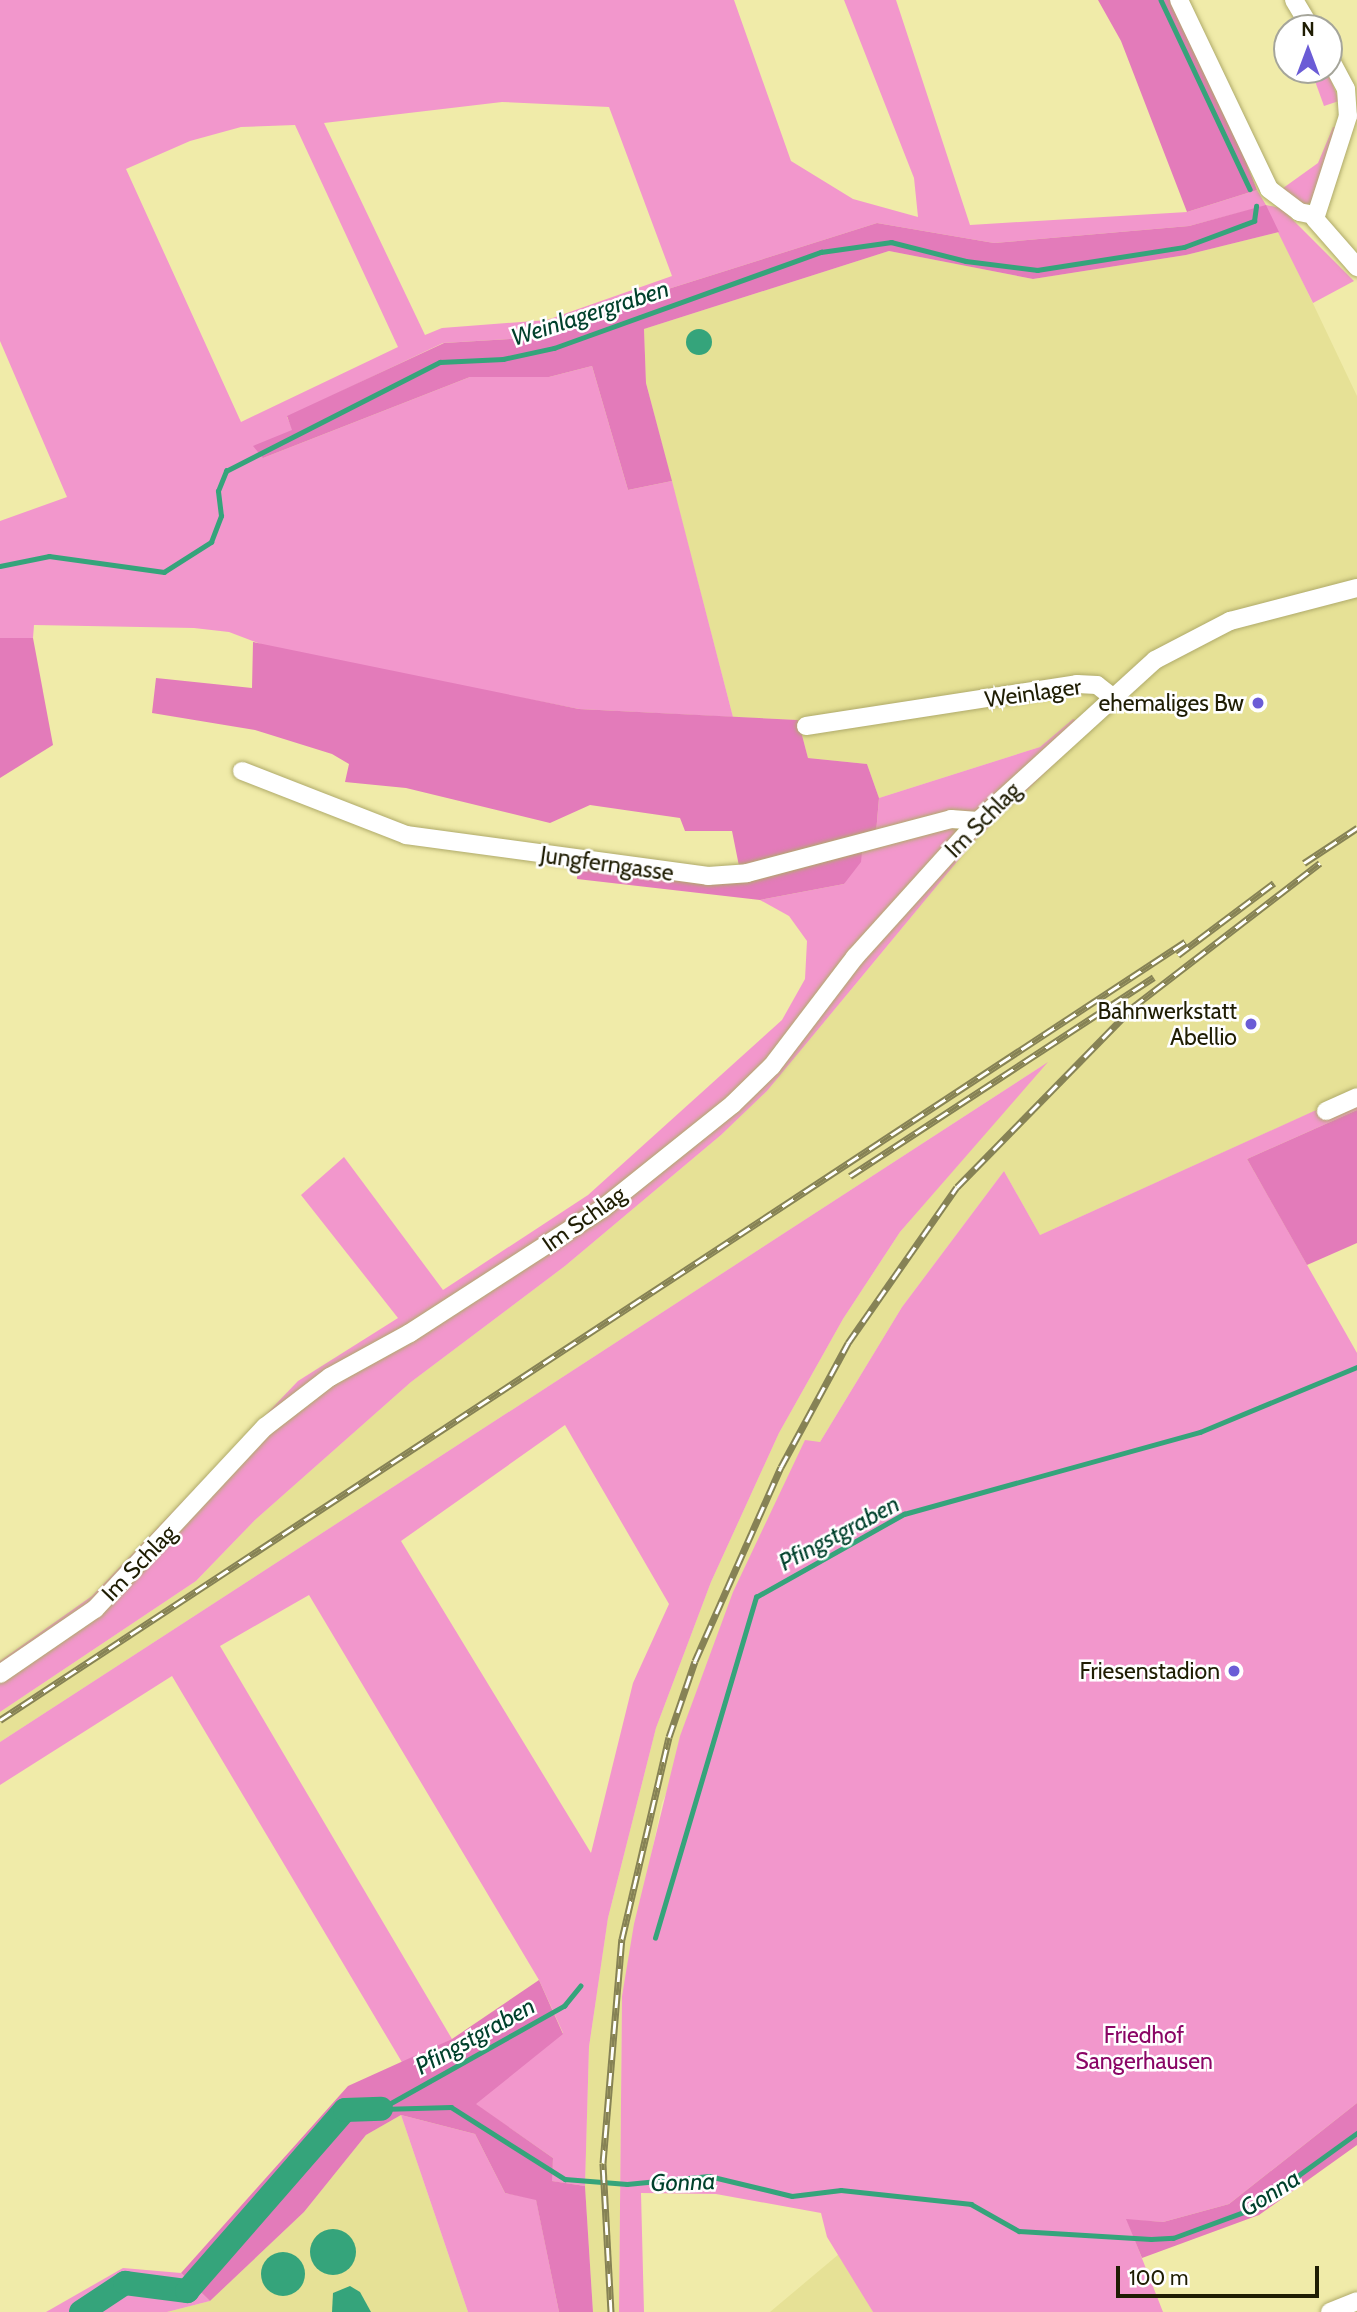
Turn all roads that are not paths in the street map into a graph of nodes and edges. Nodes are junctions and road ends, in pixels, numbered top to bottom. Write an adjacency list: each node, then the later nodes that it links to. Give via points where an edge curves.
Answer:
1 (1180, 0): 3 (street, via 1269,189 1297,211)
2 (1343, 83): 3 (street, via 1349,116)
3 (1315, 215): 4 (street, via 1321,231)
4 (1357, 267)
5 (1357, 588): 6 (street, Weinlager, via 1220,625 1155,660)
6 (1111, 696): 7 (street, Weinlager, via 1097,685 1077,684); 9 (street, Im Schlag)
7 (806, 726)
8 (242, 771): 9 (street, Jungferngasse, via 407,835 708,876 760,870 951,819)
9 (978, 821): 12 (street, Im Schlag, via 855,957 772,1066 733,1104 602,1209 410,1333 330,1377 265,1427 95,1609)
10 (1357, 1097): 11 (street)
11 (1326, 1111)
12 (0, 1674)
13 (1357, 2301): 14 (street)
14 (1330, 2312)

